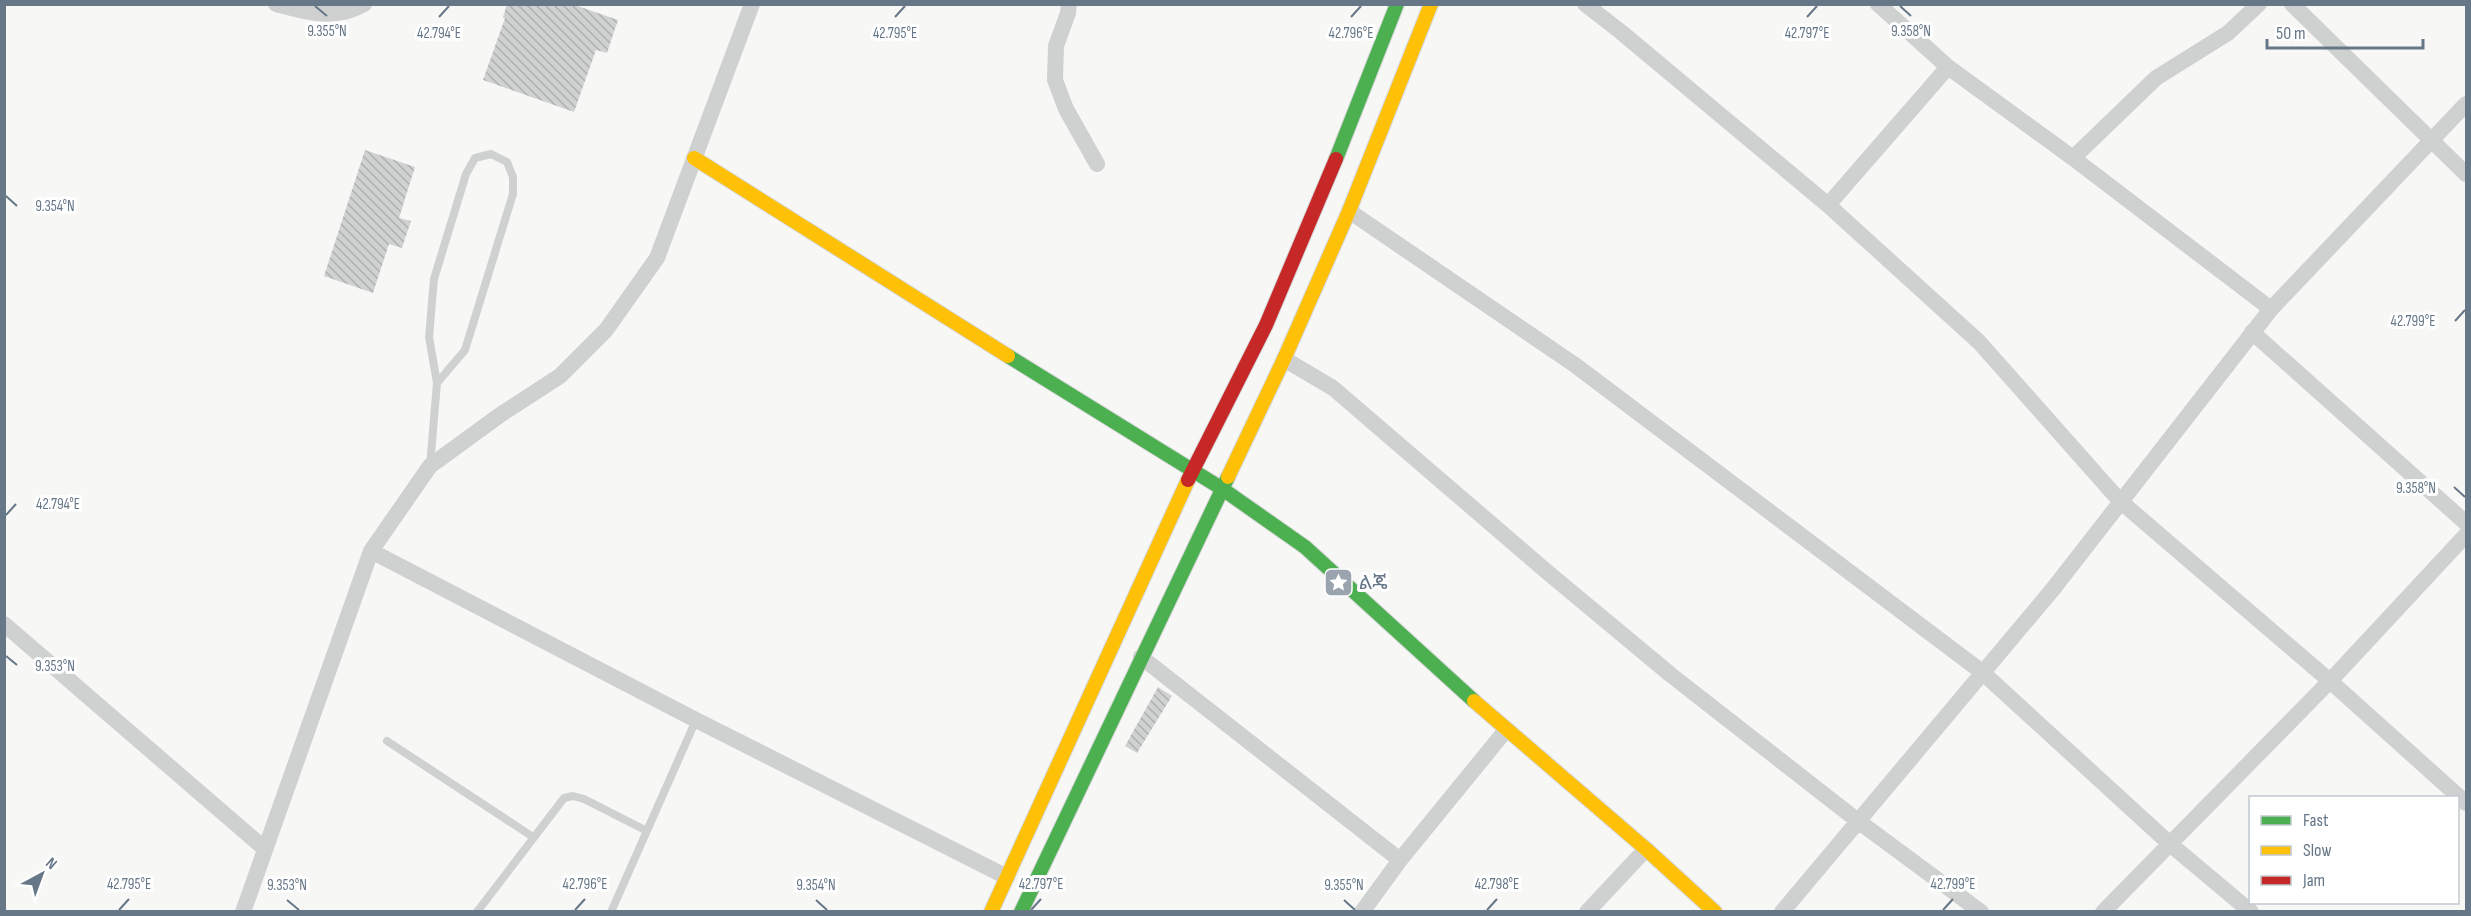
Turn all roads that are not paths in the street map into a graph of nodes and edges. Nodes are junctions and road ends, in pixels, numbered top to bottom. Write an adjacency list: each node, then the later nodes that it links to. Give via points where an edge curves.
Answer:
1 (276, 4): 2 (street, via 320,15 354,11)
2 (364, 4)
3 (1398, 4): 25 (main road, via 1275,305)
4 (1431, 4): 19 (main road)
5 (1585, 4): 18 (street)
6 (1878, 4): 11 (street)
7 (2259, 4): 15 (street, via 2228,33 2156,78)
8 (2292, 4): 13 (street)
9 (750, 5): 14 (street)
10 (1072, 7): 16 (street, via 1056,46 1055,80 1066,109)
11 (1948, 67): 15 (street); 18 (street)
12 (2466, 104): 13 (street)
13 (2432, 140): 17 (street); 20 (street)
14 (694, 158): 24 (street, via 657,258 606,330 560,376); 25 (main road)
15 (2073, 158): 20 (street)
16 (1097, 164)
17 (2466, 174)
18 (1828, 205): 27 (street, via 1979,342)
19 (1349, 211): 22 (main road); 33 (street, via 1575,365)
20 (2271, 309): 21 (street)
21 (2252, 333): 27 (street); 28 (street)
22 (1284, 359): 26 (main road); 39 (street, via 1333,388 1644,652)
23 (437, 383): 23 (lane, via 429,338 434,279 466,174 475,158 491,154 507,162 513,177 513,194 465,350); 24 (lane)
24 (430, 466): 30 (street)
25 (1192, 472): 26 (main road); 46 (main road)
26 (1221, 488): 32 (main road); 36 (main road, via 1305,547)
27 (2120, 501): 33 (street); 34 (street)
28 (2466, 523)
29 (2466, 535): 34 (street)
30 (371, 551): 35 (street); 43 (street)
31 (4, 624): 43 (street)
32 (1141, 657): 45 (street); 51 (main road)
33 (1982, 672): 39 (street); 42 (street)
34 (2330, 681): 38 (street); 42 (street)
35 (696, 720): 40 (lane); 46 (street)
36 (1506, 730): 44 (main road); 45 (street)
37 (387, 741): 41 (lane)
38 (2458, 796)
39 (1858, 821): 55 (street); 56 (street)
40 (647, 831): 41 (lane, via 573,796 564,798); 49 (lane)
41 (533, 837): 48 (lane)
42 (2170, 844): 57 (street); 58 (street)
43 (265, 849): 47 (street)
44 (1646, 849): 53 (street); 54 (main road)
45 (1400, 860): 52 (street)
46 (1006, 877): 50 (main road)
47 (243, 912)
48 (477, 912)
49 (611, 912)
50 (991, 912)
51 (1021, 912)
52 (1362, 912)
53 (1587, 912)
54 (1715, 912)
55 (1782, 912)
56 (1981, 912)
57 (2103, 912)
58 (2251, 912)

